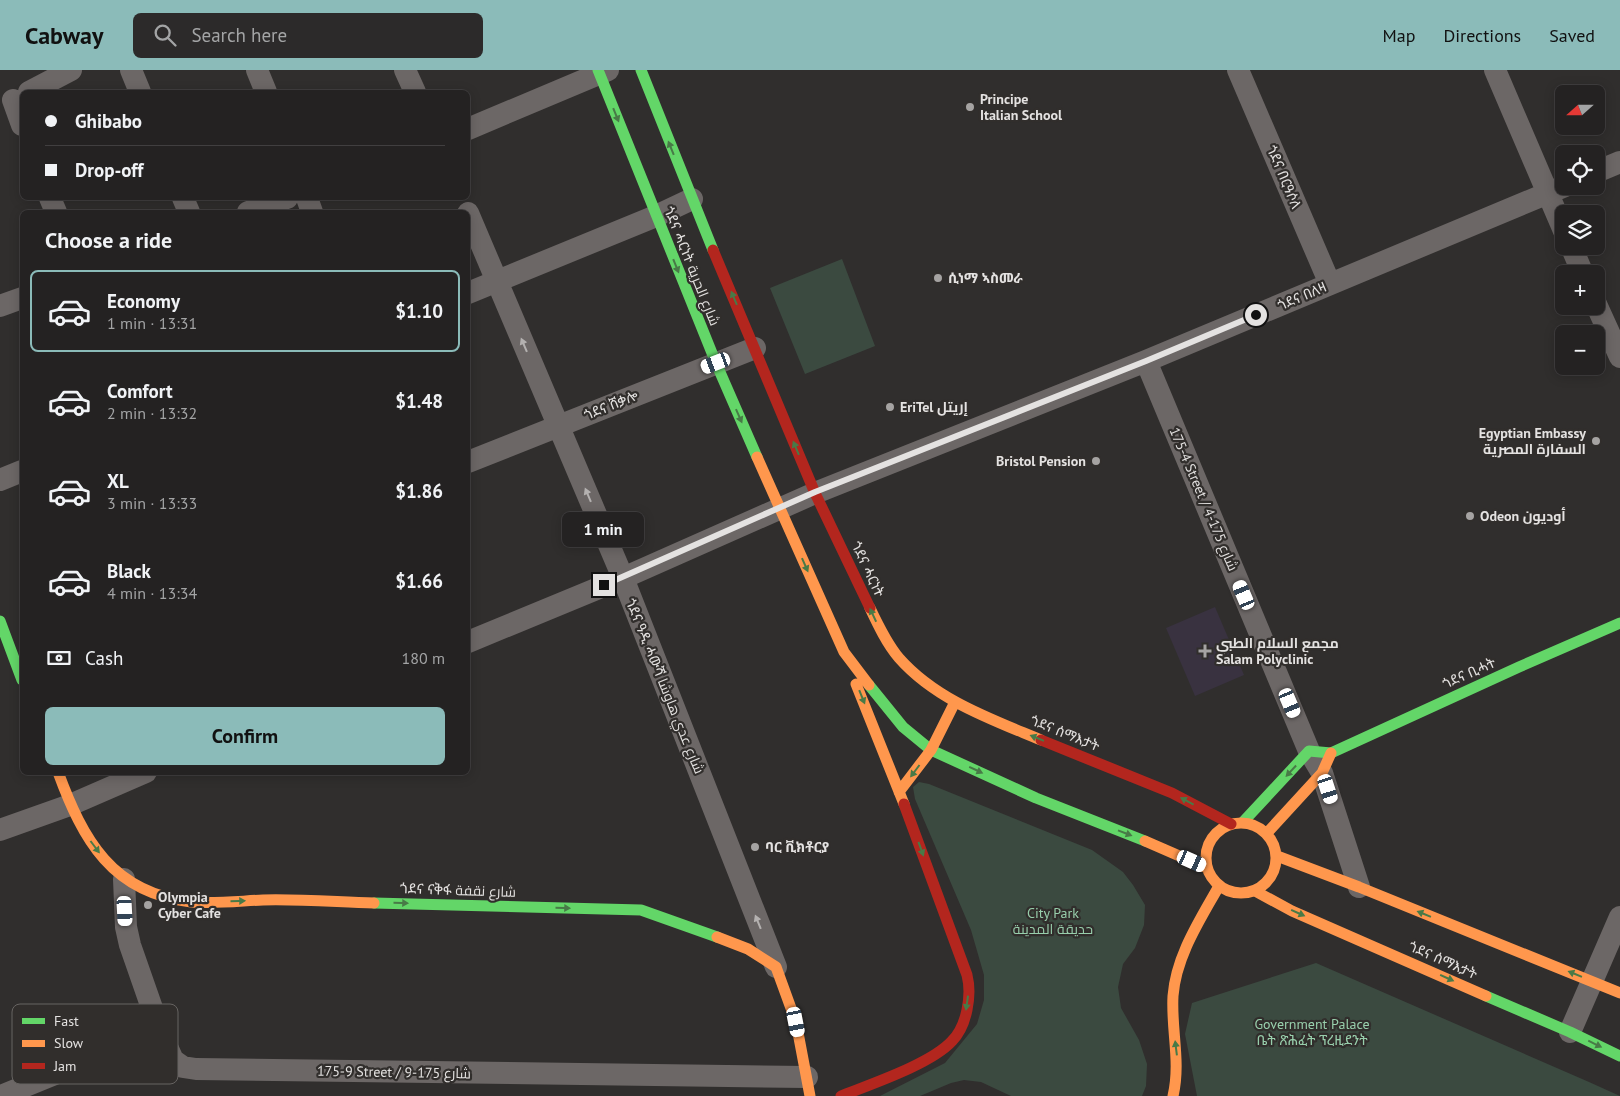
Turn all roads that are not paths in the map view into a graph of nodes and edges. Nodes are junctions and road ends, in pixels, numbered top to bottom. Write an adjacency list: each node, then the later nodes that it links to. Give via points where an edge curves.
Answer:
1 (71, 70): 9 (street)
2 (131, 70): 10 (street)
3 (257, 70): 11 (street)
4 (406, 70): 12 (street)
5 (640, 70): 20 (main road, ጎደና ሓርነት شارع الحرية, one-way to 5)
6 (1238, 70): 26 (street, ጎደና በርዓሶለ)
7 (1495, 70): 18 (street)
8 (602, 71): 15 (street); 23 (main road, ጎደና ሓርነት شارع الحرية, one-way to 23)
9 (33, 90)
10 (139, 90)
11 (265, 90)
12 (414, 90)
13 (16, 99): 14 (street)
14 (20, 116)
15 (470, 128)
16 (1620, 162): 17 (street)
17 (1605, 168)
18 (1555, 188)
19 (1555, 190): 26 (street, ጎደና በለዛ)
20 (692, 198): 23 (street); 31 (main road, ጎደና ሓርነት شارع الحرية, one-way to 20)
21 (281, 200): 22 (street)
22 (254, 210)
23 (656, 216): 25 (street); 34 (main road, ጎደና ሓርነት شارع الحرية, one-way to 34)
24 (470, 220): 25 (street, ጎደና ዓዲ ሓውሻ شارع عدي هاوشا)
25 (498, 282): 27 (street); 35 (street, ጎደና ዓዲ ሓውሻ شارع عدي هاوشا, one-way to 25)
26 (1330, 284): 33 (street, ጎደና በለዛ)
27 (470, 292)
28 (20, 299): 29 (street)
29 (0, 306)
30 (1601, 315): 32 (street)
31 (755, 348): 34 (street, ጎደና ሸቃሎ); 39 (main road, ጎደና ሓርነት شارع الحرية, one-way to 31)
32 (1620, 357)
33 (1146, 361): 39 (street, ጎደና በለዛ); 51 (street, 175-4 Street / شارع 175-4)
34 (716, 363): 35 (street, ጎደና ሸቃሎ); 40 (main road, ጎደና ሓርነት شارع الحرية, one-way to 40)
35 (558, 426): 36 (street, ጎደና ሸቃሎ); 41 (street, ጎደና ዓዲ ሓውሻ شارع عدي هاوشا, one-way to 35)
36 (470, 461)
37 (20, 472): 38 (street)
38 (0, 480)
39 (815, 492): 40 (street, ጎደና በለዛ); 47 (main road, ጎደና ሓርነት, one-way to 39, via 877,623)
40 (779, 508): 41 (street, ጎደና በለዛ); 46 (main road, ጎደና ሓርነት شارع الحرية, one-way to 46)
41 (622, 578): 44 (street, ጎደና በለዛ); 67 (street, ጎደና ዓዲ ሓውሻ شارع عدي هاوشا, one-way to 41)
42 (0, 621): 45 (main road)
43 (1620, 624): 51 (main road, ጎደና ቢሓት)
44 (470, 641)
45 (10, 643): 48 (main road)
46 (844, 652): 50 (main road, ጎደና ሓርነት شارع الحرية, via 903,727); 54 (main road, one-way to 54)
47 (898, 657): 49 (main road, ጎደና ሰማእታት, via 923,682)
48 (20, 674)
49 (955, 702): 50 (main road); 57 (main road, ጎደና ሰማእታት, one-way to 49, via 1172,793)
50 (931, 750): 54 (main road, one-way to 54); 61 (main road, one-way to 61, via 1036,798)
51 (1321, 759): 56 (main road, ጎደና ቢሓት, one-way to 56); 59 (main road, ጎደና ቢሓት); 64 (street, 175-4 Street / شارع 175-4)
52 (59, 775): 55 (main road, ጎደና ናቅፋ شارع نقفة)
53 (139, 775): 55 (street)
54 (899, 792): 77 (main road, one-way to 77, via 968,978 968,1001 963,1022 952,1042 924,1060)
55 (70, 805): 58 (street); 62 (main road, ጎደና ናቅፋ شارع نقفة, one-way to 62, via 93,847)
56 (1243, 822): 57 (main road); 59 (main road)
57 (1230, 824): 61 (main road, via 1220,828 1210,841 1205,857)
58 (0, 830)
59 (1267, 833): 60 (main road)
60 (1277, 856): 64 (main road); 65 (main road, via 1271,877)
61 (1207, 868): 63 (main road)
62 (124, 879): 67 (main road, ጎደና ናቅፋ شارع نقفة, one-way to 67, via 159,896 192,902 278,900 641,910 748,949); 70 (street, 175-9 Street / شارع 175-9, via 126,927)
63 (1219, 886): 65 (main road, ጎደና ሰማእታት, via 1236,893); 78 (main road, one-way to 63, via 1177,1057 1173,993 1184,954)
64 (1359, 887): 68 (main road, one-way to 64)
65 (1254, 891): 71 (main road, ጎደና ሰማእታት, one-way to 71, via 1292,911)
66 (1620, 917): 68 (street)
67 (776, 967): 75 (main road, via 796,1022)
68 (1594, 982): 69 (main road); 71 (street)
69 (1620, 993)
70 (151, 1004)
71 (1570, 1032): 72 (main road, ጎደና ሰማእታት, one-way to 72)
72 (1620, 1056)
73 (178, 1064): 75 (street, 175-9 Street / شارع 175-9, via 196,1069)
74 (30, 1084): 76 (street)
75 (809, 1086)
76 (1, 1096)
77 (841, 1096)
78 (1173, 1096)

